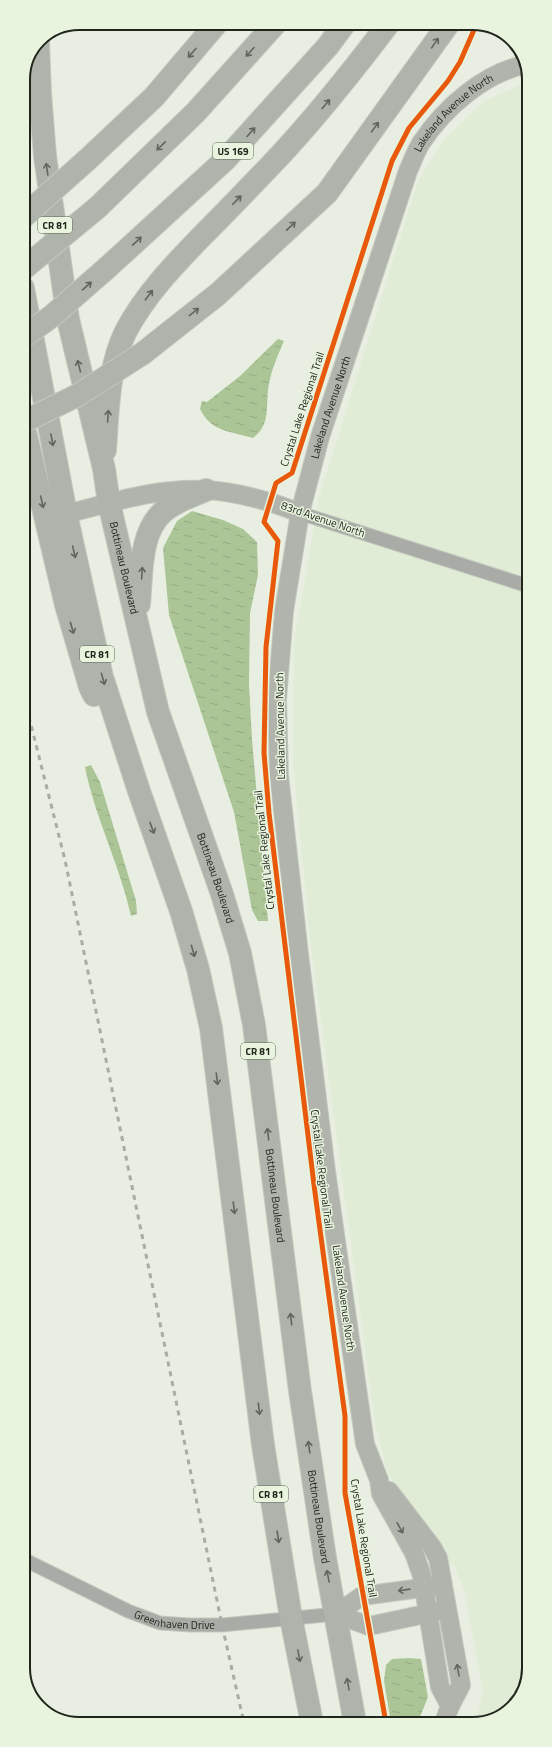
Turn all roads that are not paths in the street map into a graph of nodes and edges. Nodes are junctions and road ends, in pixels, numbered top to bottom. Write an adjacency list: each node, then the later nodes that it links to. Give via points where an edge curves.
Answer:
1 (211, 30): 8 (highway, one-way to 8, bridge, via 154,97)
2 (270, 30): 9 (highway, one-way to 9, bridge, via 196,112 97,208)
3 (340, 30): 11 (highway, US 169, one-way to 3, bridge, via 108,267 225,160)
4 (384, 30): 14 (highway, one-way to 4, via 109,399 115,361 126,332 143,303 166,273 293,142)
5 (444, 30): 12 (highway, one-way to 5, bridge, via 78,395 142,354 218,294 327,193)
6 (38, 52): 14 (highway, Bottineau Boulevard / CR 81, one-way to 6, via 68,319 45,156)
7 (520, 65): 17 (street, Lakeland Avenue North, via 487,80 462,97 421,143 408,171 322,429)
8 (30, 211)
9 (30, 263)
10 (30, 325): 18 (highway, CR 81, one-way to 18)
11 (30, 332)
12 (30, 419)
13 (30, 448): 21 (highway, one-way to 21, via 66,605 90,687)
14 (104, 469): 16 (highway, Bottineau Boulevard / CR 81)
15 (206, 490): 16 (street, 83rd Avenue North, via 168,491); 17 (street, 83rd Avenue North, via 237,493); 20 (highway, one-way to 15, via 143,562 151,526 164,511 176,503)
16 (109, 503): 18 (street, 83rd Avenue North); 20 (highway, Bottineau Boulevard / CR 81)
17 (300, 513): 19 (street, 83rd Avenue North); 22 (street, Lakeland Avenue North, via 284,611 279,661 279,774 302,985 356,1389 365,1444)
18 (66, 514): 21 (highway, CR 81, one-way to 21, via 102,677)
19 (522, 584)
20 (138, 626): 27 (highway, Bottineau Boulevard / CR 81, one-way to 20, via 300,1391 254,1024 240,953 158,712)
21 (139, 791): 29 (highway, CR 81, one-way to 29, via 181,911 198,969 211,1028 264,1445)
22 (379, 1480): 24 (street, Lakeland Avenue North, via 432,1547 438,1558); 25 (street, Lakeland Avenue North, one-way to 25, via 381,1494 414,1553)
23 (30, 1562): 29 (street, Greenhaven Drive, via 160,1623 222,1625)
24 (443, 1585): 25 (street); 26 (street, Lakeland Avenue North)
25 (424, 1587): 27 (street, one-way to 27, via 362,1596); 28 (street, Lakeland Avenue North)
26 (448, 1610): 28 (street); 30 (street, Lakeland Avenue North, one-way to 26, via 461,1686)
27 (336, 1614): 28 (street, via 369,1626); 29 (street, Greenhaven Drive); 32 (highway, Bottineau Boulevard / CR 81, one-way to 27)
28 (428, 1614): 30 (street, Lakeland Avenue North)
29 (291, 1618): 31 (highway, CR 81, one-way to 31)
30 (447, 1714)
31 (311, 1717)
32 (354, 1717)

